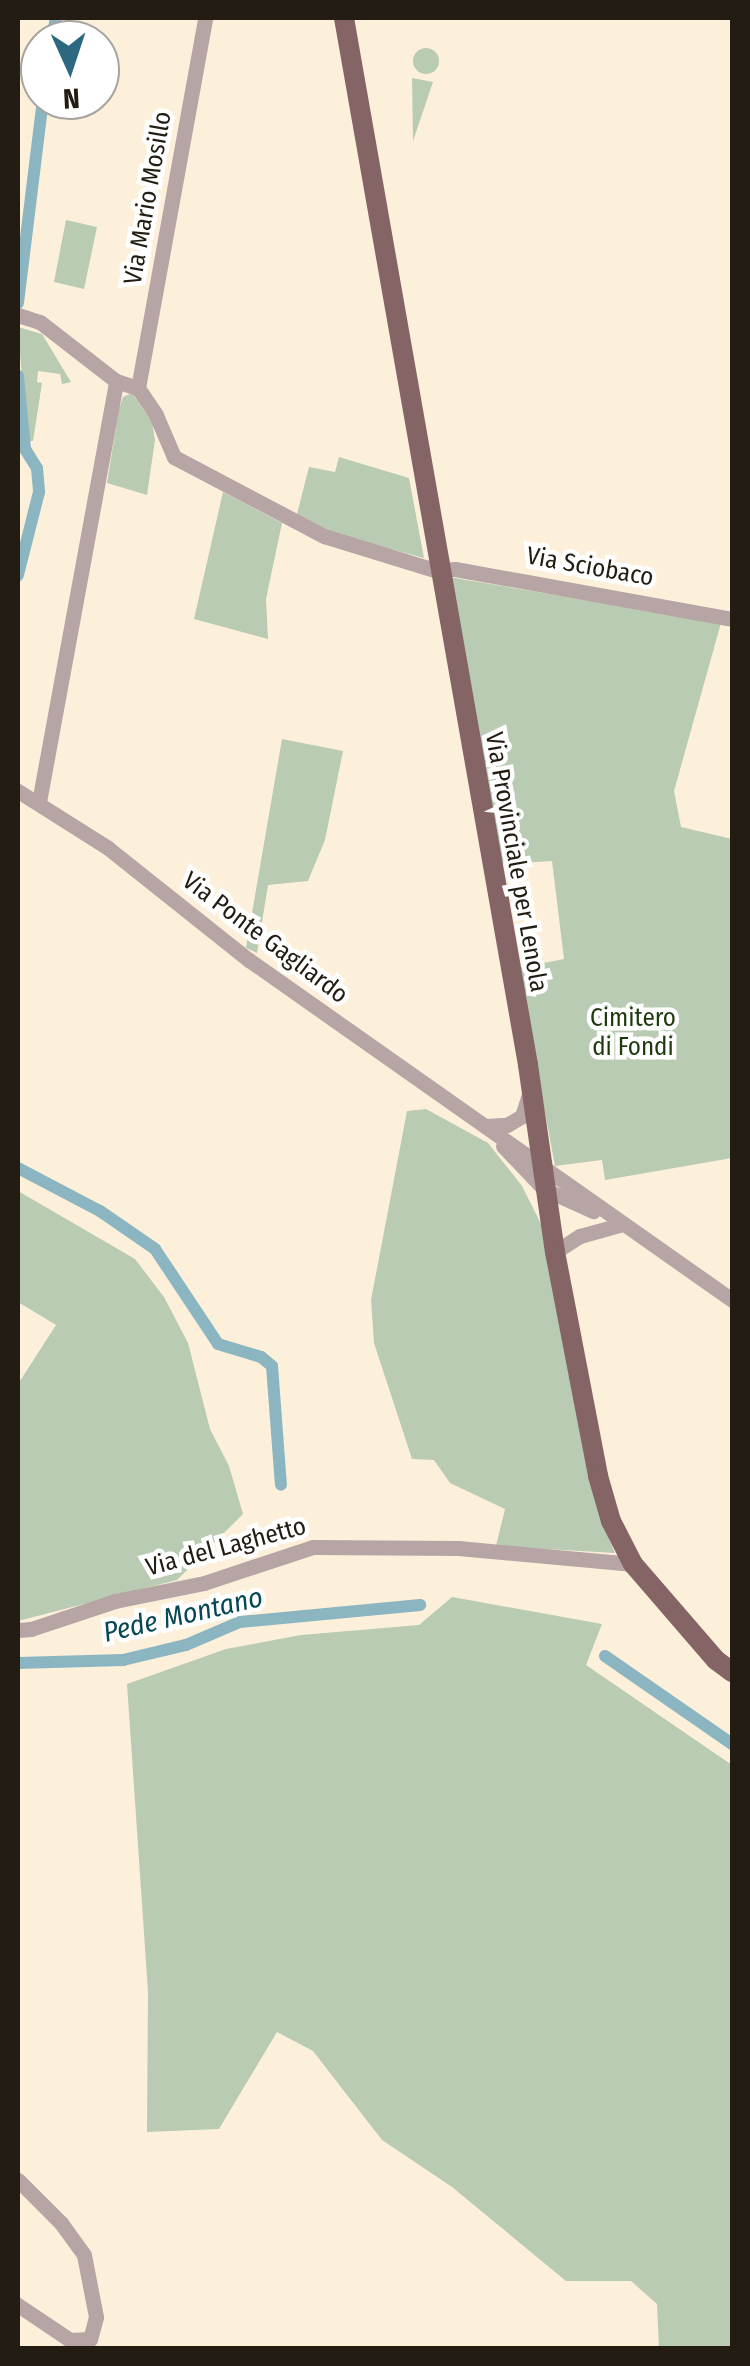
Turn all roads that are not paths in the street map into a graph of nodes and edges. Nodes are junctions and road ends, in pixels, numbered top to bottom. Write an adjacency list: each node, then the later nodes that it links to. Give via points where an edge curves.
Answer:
1 (205, 18): 5 (street, Via Mario Mosillo)
2 (344, 18): 6 (main road, Via Provinciale per Lenola)
3 (18, 315): 4 (street, via 40,322)
4 (116, 381): 5 (street); 9 (street)
5 (138, 388): 6 (street, Via Sciobaco, via 174,457 324,536)
6 (438, 571): 7 (street, Via Sciobaco); 10 (main road, Via Provinciale per Lenola)
7 (732, 619)
8 (18, 791): 9 (street, Via Ponte Gagliardo)
9 (39, 802): 11 (street, Via Ponte Gagliardo)
10 (530, 1091): 11 (street, via 522,1116); 12 (main road, Via Provinciale per Lenola)
11 (484, 1126): 12 (street, Via Ponte Gagliardo); 13 (street, Via Ponte Gagliardo)
12 (540, 1162): 13 (main road, Via Provinciale per Lenola); 14 (street, Via Ponte Gagliardo)
13 (544, 1189): 14 (street, Via Ponte Gagliardo); 15 (main road, Via Provinciale per Lenola)
14 (623, 1224): 15 (street, via 580,1236); 16 (street, Via Ponte Gagliardo)
15 (555, 1252): 17 (main road, Via Provinciale per Lenola, via 598,1476)
16 (732, 1300)
17 (633, 1564): 18 (street, Via del Laghetto, via 458,1548 313,1547 204,1583); 19 (main road, Via Provinciale per Lenola)
18 (18, 1630)
19 (732, 1672)
20 (18, 2180): 22 (street, via 84,2256 96,2316)
21 (18, 2304): 22 (street, via 70,2340)
22 (90, 2340): 23 (street)
23 (106, 2348)

